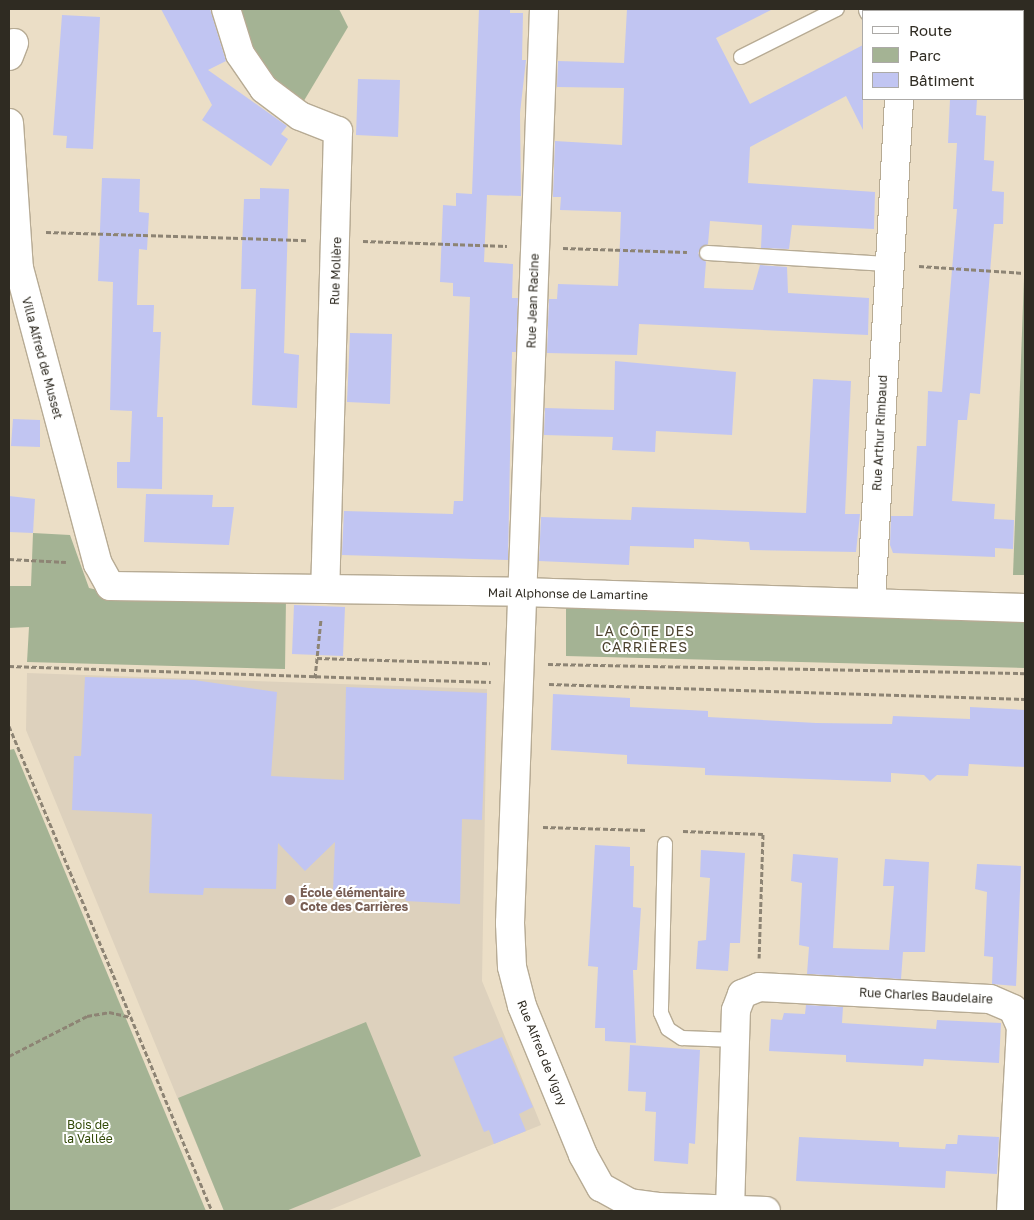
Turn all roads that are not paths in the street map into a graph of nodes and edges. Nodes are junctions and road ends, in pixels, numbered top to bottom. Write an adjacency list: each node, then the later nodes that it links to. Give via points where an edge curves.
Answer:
1 (226, 9): 10 (street, Rue Molière, via 240,54 264,89 300,116 338,131)
2 (544, 9): 11 (street, Rue Jean Racine)
3 (837, 9): 4 (lane)
4 (741, 57)
5 (899, 100): 8 (street, Rue Arthur Rimbaud)
6 (9, 123): 9 (street, Villa Alfred de Musset, via 19,268 98,564)
7 (708, 253): 8 (lane)
8 (888, 264): 12 (street, Rue Arthur Rimbaud)
9 (110, 586): 10 (street, Mail Alphonse de Lamartine)
10 (325, 588): 11 (street, Mail Alphonse de Lamartine)
11 (522, 592): 12 (street, Mail Alphonse de Lamartine); 16 (street, Rue Alfred de Vigny, via 510,923 512,967 522,1006 593,1175 608,1193)
12 (871, 602): 13 (street, Mail Alphonse de Lamartine)
13 (1025, 608)
14 (664, 844): 15 (lane, via 660,1013 668,1029 682,1038)
15 (735, 1040): 17 (street); 19 (street, Rue Charles Baudelaire, via 737,1002 746,990 759,987 990,999 1013,1009 1021,1027)
16 (628, 1207): 17 (street, Rue Alfred de Vigny)
17 (730, 1210): 18 (street, Rue Alfred de Vigny)
18 (766, 1211)
19 (1011, 1211)

